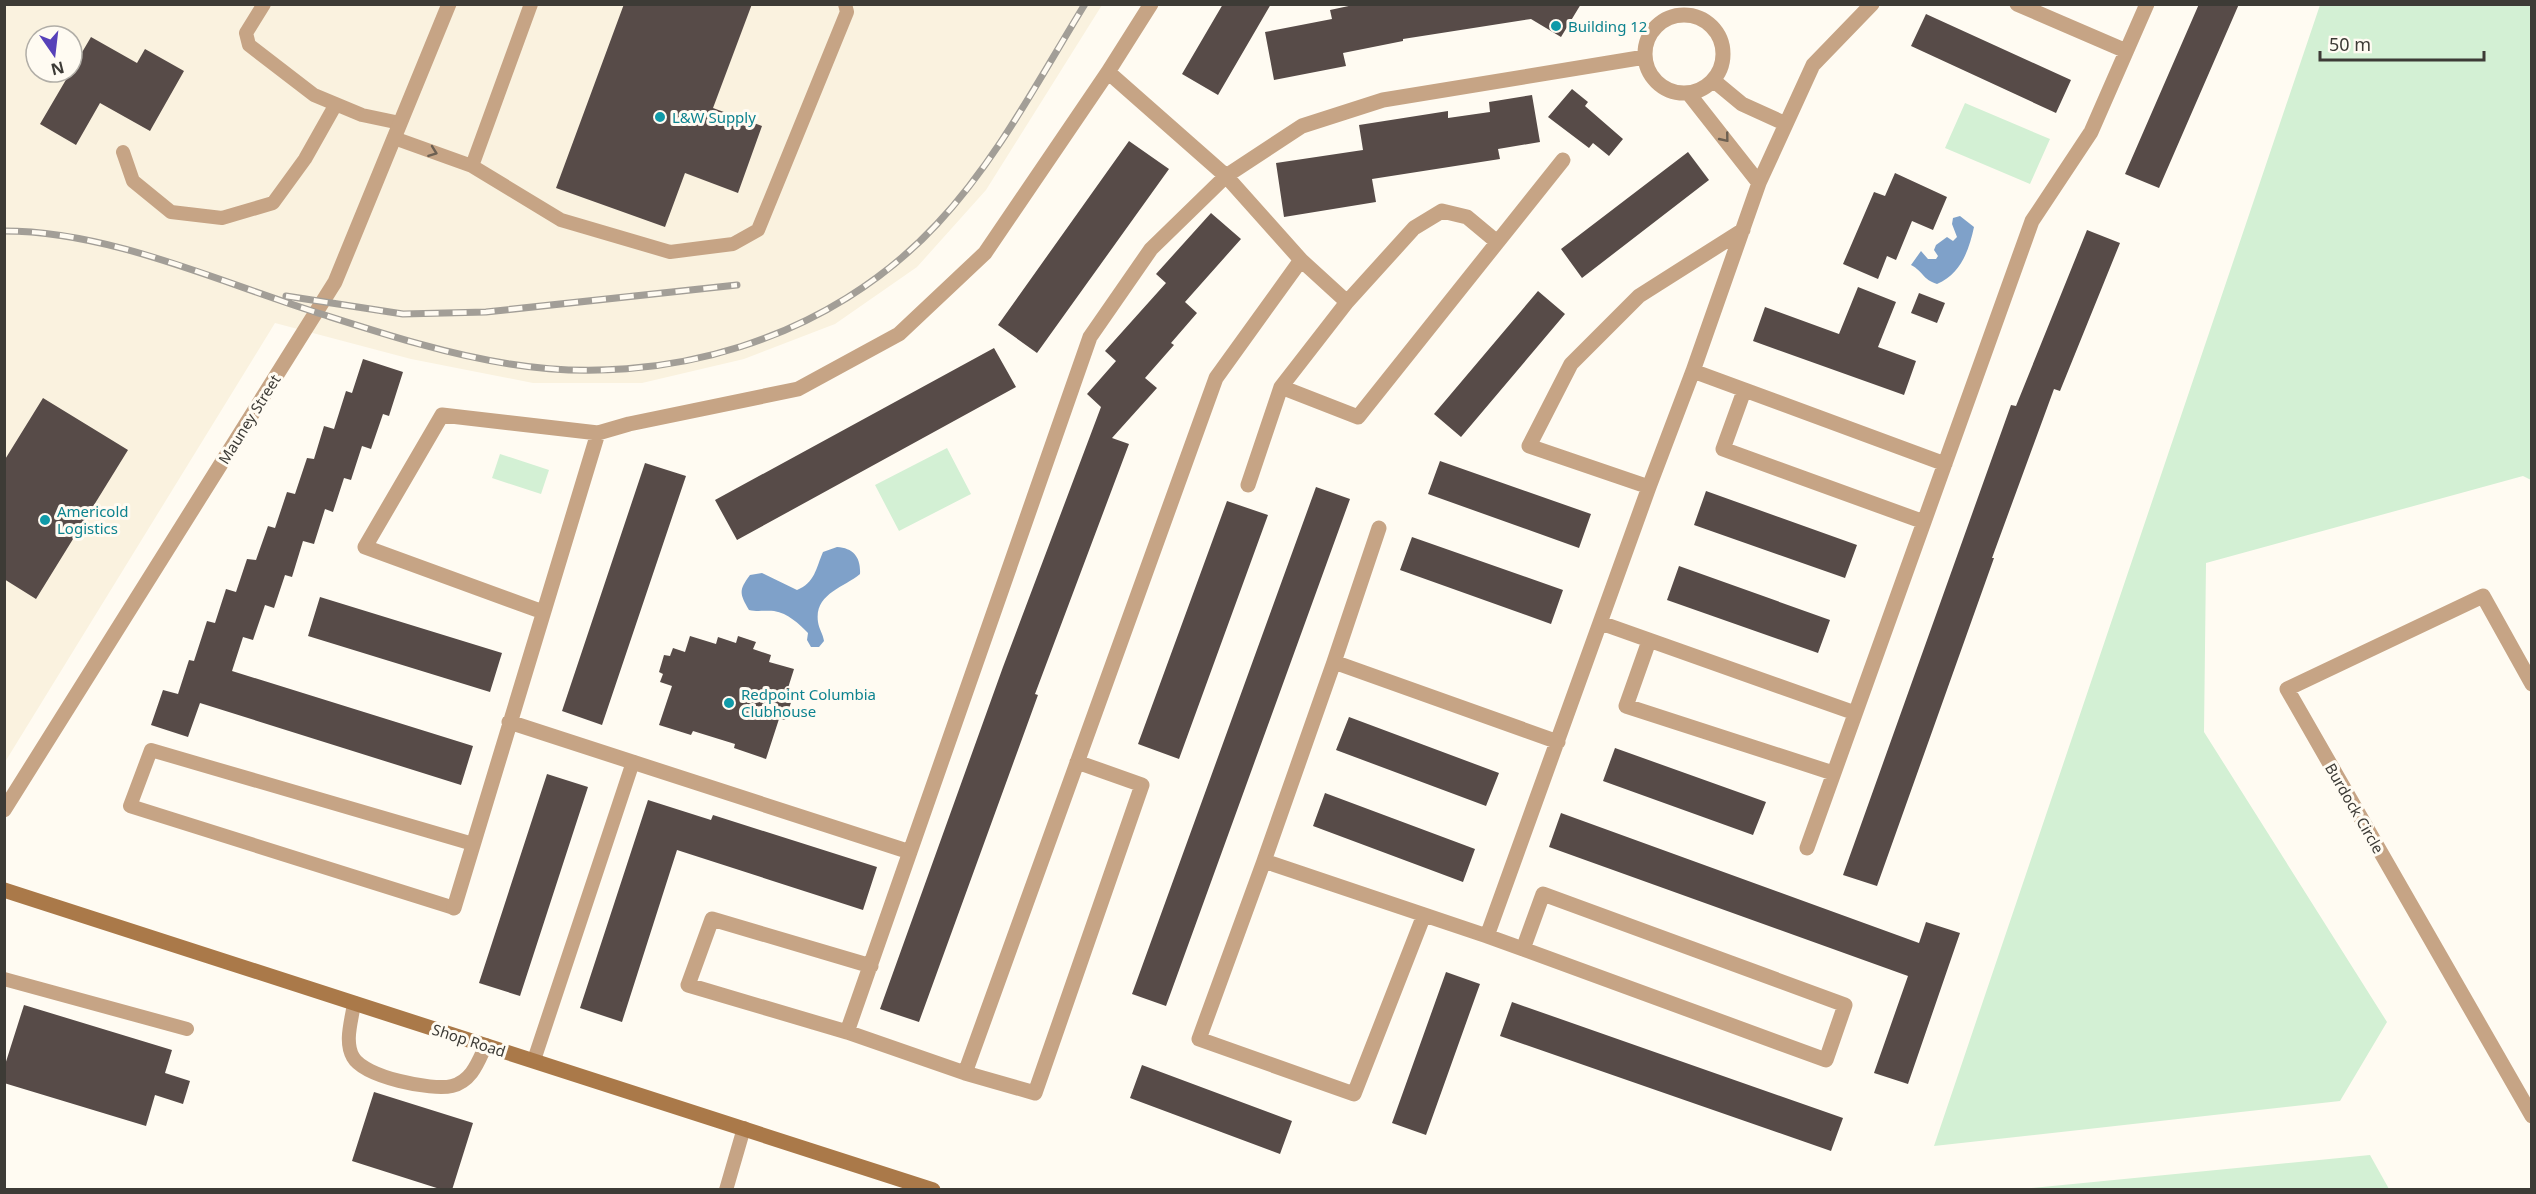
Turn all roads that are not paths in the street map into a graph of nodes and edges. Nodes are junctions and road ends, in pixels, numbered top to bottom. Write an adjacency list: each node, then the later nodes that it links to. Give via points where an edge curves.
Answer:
1 (264, 4): 15 (lane, via 246,33 249,45 314,95)
2 (449, 4): 16 (street, Mauney Street)
3 (531, 4): 21 (lane)
4 (845, 4): 21 (lane, via 847,12 758,230 733,244 670,252 561,220)
5 (1151, 4): 12 (street)
6 (1872, 4): 17 (street, via 1813,65)
7 (2017, 4): 10 (street)
8 (2147, 4): 10 (street)
9 (1701, 11): 11 (street, via 1672,16 1661,23 1651,32); 13 (street, via 1724,46 1724,60)
10 (2126, 51): 32 (street, via 2091,132 2031,220)
11 (1645, 57): 14 (street, via 1648,70 1664,89); 22 (street, via 1383,100 1302,126)
12 (1108, 72): 22 (street); 31 (street, via 985,253 899,334 798,389)
13 (1713, 80): 14 (street); 17 (street, via 1742,104)
14 (1689, 94): 23 (street, one-way to 23)
15 (336, 104): 16 (lane, via 362,115); 19 (lane, via 305,159 273,203 222,218 171,212 133,181)
16 (400, 123): 18 (street, Mauney Street)
17 (1786, 124): 23 (street)
18 (394, 138): 21 (lane, one-way to 21); 48 (street, Mauney Street, via 323,303)
19 (123, 152)
20 (1563, 160): 25 (street)
21 (472, 166)
22 (1226, 176): 26 (street); 51 (street, via 1151,249 1090,337)
23 (1759, 183): 24 (street)
24 (1743, 230): 28 (street); 34 (street, via 1639,296 1579,355 1529,446)
25 (1497, 242): 27 (street, via 1467,217 1442,211 1414,228); 29 (street, via 1358,417)
26 (1301, 260): 27 (street); 46 (street, via 1216,378)
27 (1347, 302): 29 (street)
28 (1693, 372): 30 (street); 34 (street)
29 (1281, 387): 33 (street)
30 (1744, 391): 32 (street); 35 (street, via 1723,449)
31 (598, 433): 37 (street); 37 (street, via 442,415 365,547)
32 (1944, 464): 35 (street)
33 (1248, 485)
34 (1649, 487): 38 (street)
35 (1924, 522): 42 (street)
36 (1379, 528): 40 (street)
37 (543, 612): 43 (street)
38 (1601, 624): 39 (street); 44 (street)
39 (1649, 641): 42 (street); 47 (street, via 1626,706)
40 (1334, 662): 44 (street); 52 (street)
41 (2532, 684): 66 (street, Burdock Circle, via 2483,596 2287,689)
42 (1855, 713): 47 (street)
43 (509, 722): 45 (street); 49 (street)
44 (1558, 742): 56 (street)
45 (633, 762): 51 (street); 64 (lane)
46 (1077, 762): 65 (street); 65 (street, via 1142,784 1035,1093)
47 (1833, 773): 50 (street)
48 (4, 810)
49 (472, 844): 54 (street); 54 (lane, via 151,750 130,806)
50 (1807, 848)
51 (910, 852): 58 (street)
52 (1264, 861): 55 (street); 55 (street, via 1199,1039 1354,1094)
53 (4, 890): 60 (street, Shop Road)
54 (454, 908)
55 (1424, 915): 56 (street)
56 (1487, 936): 57 (street)
57 (1522, 949): 57 (street, via 1826,1060 1845,1005 1544,894)
58 (871, 966): 62 (street); 62 (street, via 712,919 688,985)
59 (4, 979): 61 (lane)
60 (354, 1003): 63 (street, Shop Road); 63 (lane, via 351,1047 354,1058 370,1071 428,1088 453,1086 473,1073)
61 (187, 1029)
62 (847, 1032): 65 (street)
63 (486, 1045): 64 (street, Shop Road)
64 (534, 1060): 67 (street, Shop Road)
65 (965, 1073)
66 (2532, 1116)
67 (744, 1128): 68 (lane); 69 (street, Shop Road)
68 (726, 1190)
69 (933, 1190)

